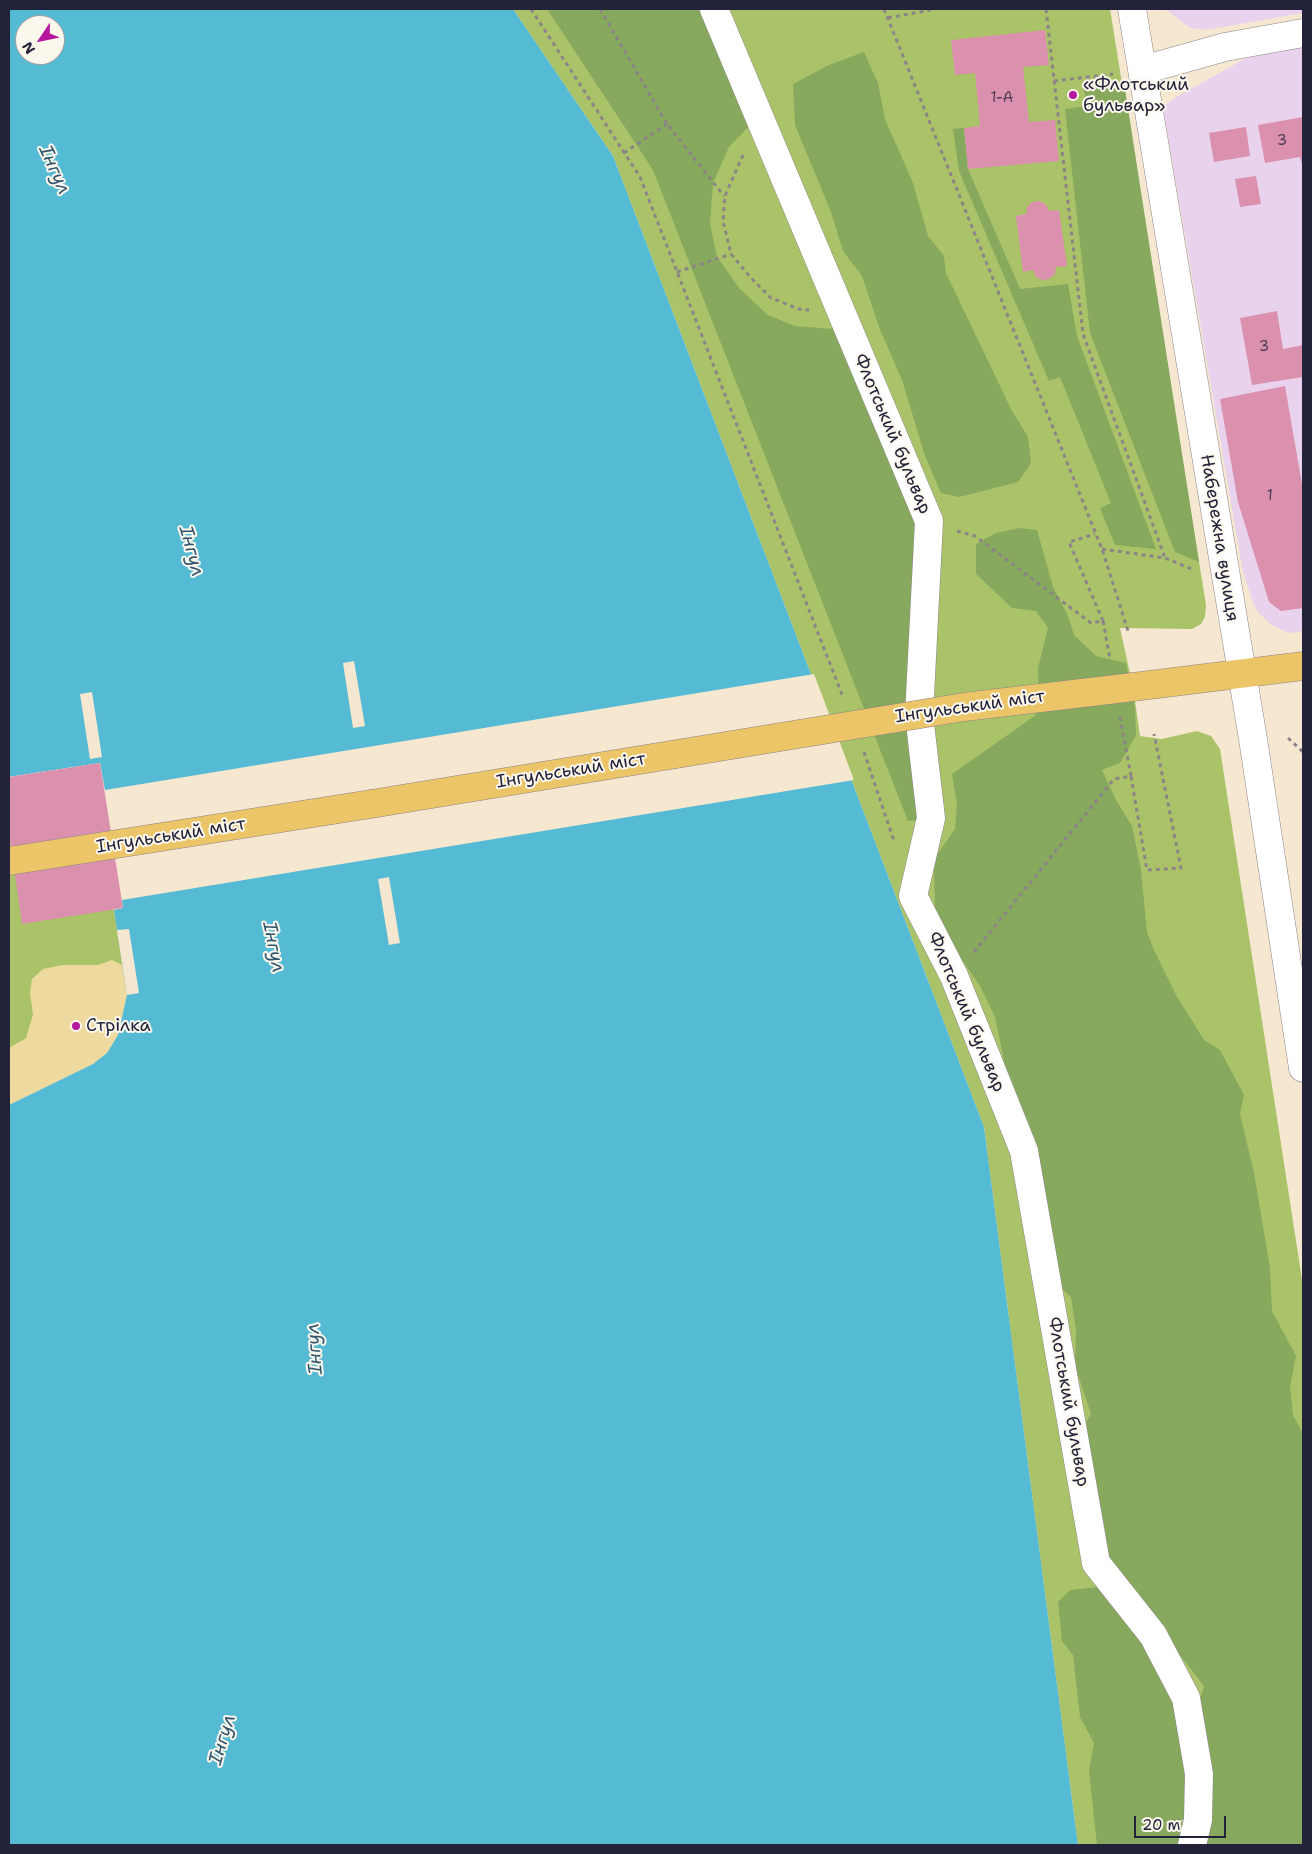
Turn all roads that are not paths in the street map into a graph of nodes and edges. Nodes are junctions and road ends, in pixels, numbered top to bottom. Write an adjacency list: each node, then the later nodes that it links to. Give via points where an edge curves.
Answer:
1 (714, 9): 9 (street, Флотський бульвар, via 929,521 919,715 931,818 913,896 954,976 1024,1151 1096,1563 1153,1635 1186,1698 1198,1774 1198,1820)
2 (1132, 9): 4 (street, Набережна вулиця)
3 (1303, 33): 4 (street, via 1225,47)
4 (1143, 70): 6 (street, Набережна вулиця)
5 (1303, 666): 6 (highway, Інгульський міст)
6 (1242, 672): 7 (highway, Інгульський міст, bridge, via 964,707); 8 (street, Набережна вулиця)
7 (9, 860)
8 (1303, 1068)
9 (1192, 1845)

